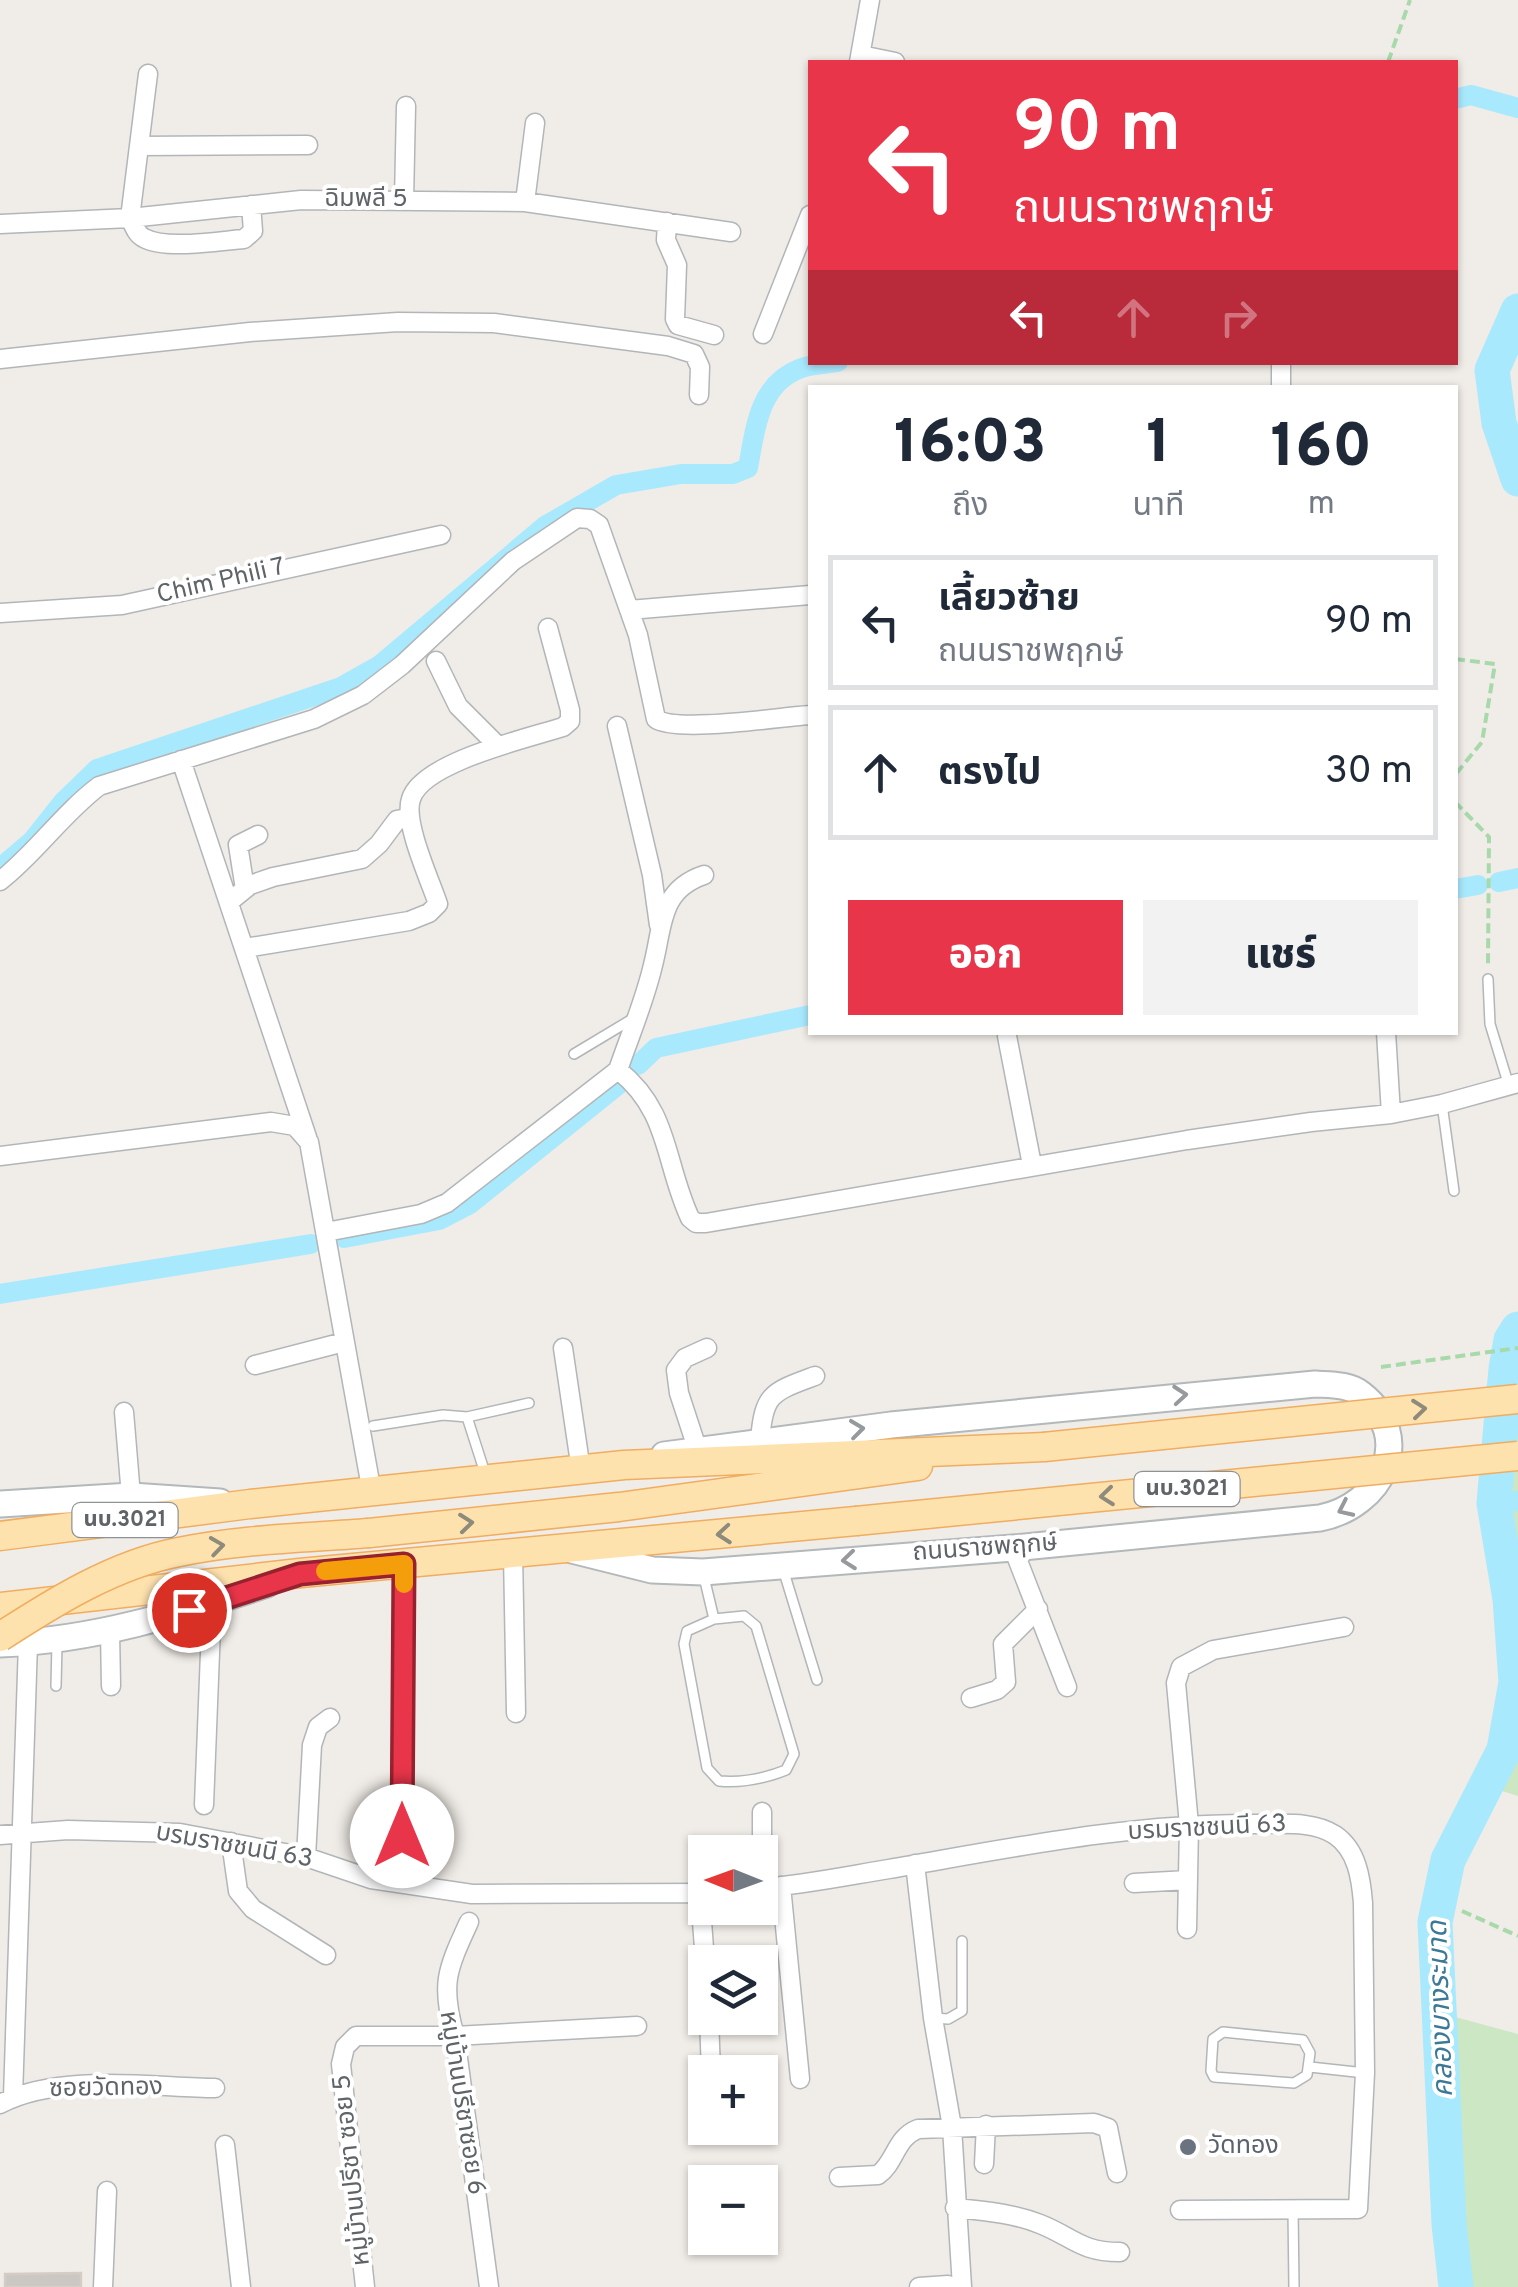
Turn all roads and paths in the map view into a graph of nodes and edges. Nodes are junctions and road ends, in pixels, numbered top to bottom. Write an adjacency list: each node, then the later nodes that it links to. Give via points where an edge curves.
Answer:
1 (870, 0): 3 (street)
2 (1410, 0): 4 (path)
3 (860, 59)
4 (1389, 60)
5 (148, 74): 9 (street)
6 (406, 106): 10 (street)
7 (534, 123): 11 (street)
8 (308, 144): 9 (street)
9 (139, 146): 13 (street)
10 (404, 200): 11 (street, ฉิมพลี 5); 12 (street, ฉิมพลี 5)
11 (526, 202): 15 (street, ฉิมพลี 5)
12 (251, 205): 13 (street, ฉิมพลี 5); 13 (street, via 253,231 244,238 146,240)
13 (130, 218): 16 (street, ฉิมพลี 5)
14 (808, 221): 18 (street)
15 (667, 222): 17 (street, ฉิมพลี 5); 19 (street, via 666,240 677,258 675,319)
16 (0, 224)
17 (731, 232)
18 (763, 334)
19 (714, 335)
20 (0, 359): 21 (street, via 250,332 398,322 494,324 694,354)
21 (699, 394)
22 (440, 535): 25 (street, Chim Phili 7, via 122,605)
23 (808, 595): 24 (street)
24 (629, 610): 29 (street, via 653,710 665,725); 32 (street, via 599,525 577,518 513,561 364,695 314,719)
25 (0, 612)
26 (548, 628): 31 (street, via 570,720)
27 (1458, 659): 33 (path, via 1496,664 1482,742)
28 (436, 661): 31 (street, via 458,706)
29 (808, 715)
30 (617, 726): 41 (street)
31 (497, 745): 35 (street, via 419,784)
32 (181, 760): 38 (street, via 99,786); 40 (street)
33 (1458, 771)
34 (1458, 805): 43 (path, via 1489,837)
35 (410, 818): 39 (street, via 397,820 362,859); 42 (street, via 438,904 429,913)
36 (258, 835): 39 (street, via 238,845)
37 (704, 875): 41 (street, via 683,884)
38 (0, 880)
39 (245, 889): 40 (street)
40 (229, 902): 42 (street)
41 (659, 925): 44 (street)
42 (245, 948): 52 (street)
43 (1488, 978): 49 (lane, via 1490,1024)
44 (636, 1016): 47 (lane); 48 (street)
45 (1386, 1035): 51 (street)
46 (1006, 1036): 54 (street)
47 (574, 1054)
48 (618, 1070): 54 (street, via 651,1103 682,1201 696,1223); 56 (street, via 447,1203)
49 (1514, 1085): 50 (street)
50 (1442, 1104): 51 (street); 55 (lane)
51 (1391, 1114): 54 (street)
52 (309, 1142): 53 (street, via 296,1126 271,1122); 56 (street)
53 (0, 1156)
54 (1032, 1166)
55 (1454, 1191)
56 (326, 1232): 57 (street)
57 (344, 1342): 61 (street); 76 (street)
58 (563, 1348): 74 (street)
59 (707, 1348): 70 (street, via 676,1370)
60 (1518, 1348): 62 (path)
61 (255, 1366)
62 (1380, 1367)
63 (814, 1376): 69 (street, via 769,1398)
64 (1518, 1400): 71 (main road, ถนนราชพฤกษ์ / นบ.3021, one-way to 64, bridge)
65 (530, 1404): 67 (lane)
66 (124, 1412): 77 (street)
67 (467, 1417): 68 (lane); 75 (lane)
68 (373, 1426)
69 (760, 1440): 70 (main road, ถนนราชพฤกษ์); 82 (main road, ถนนราชพฤกษ์, one-way to 82, via 1315,1384 1360,1393 1384,1424 1388,1455 1380,1479 1339,1514)
70 (697, 1448): 73 (main road, ถนนราชพฤกษ์)
71 (1012, 1450): 73 (main road, ถนนราชพฤกษ์ / นบ.3021); 94 (main road, one-way to 71, bridge, via 120,1570 176,1552 619,1507)
72 (1518, 1456): 81 (main road, ถนนราชพฤกษ์ / นบ.3021, one-way to 81, bridge)
73 (624, 1465): 74 (main road, ถนนราชพฤกษ์ / นบ.3021)
74 (581, 1470): 75 (main road, ถนนราชพฤกษ์ / นบ.3021)
75 (487, 1480): 76 (main road, ถนนราชพฤกษ์ / นบ.3021)
76 (372, 1492): 79 (main road, ถนนราชพฤกษ์ / นบ.3021)
77 (130, 1496): 78 (main road); 79 (main road)
78 (0, 1504)
79 (250, 1504): 80 (main road, ถนนราชพฤกษ์ / นบ.3021)
80 (0, 1536)
81 (568, 1548): 83 (main road, ถนนราชพฤกษ์ / นบ.3021); 86 (main road, ถนนราชพฤกษ์, via 652,1570)
82 (1013, 1548): 85 (main road, ถนนราชพฤกษ์, one-way to 85); 90 (street)
83 (512, 1554): 84 (main road, ถนนราชพฤกษ์ / นบ.3021); 102 (street)
84 (404, 1564): 87 (main road, ถนนราชพฤกษ์ / นบ.3021); 110 (street)
85 (782, 1566): 86 (main road, ถนนราชพฤกษ์); 97 (lane)
86 (703, 1572): 91 (lane)
87 (300, 1574): 88 (main road); 89 (main road, ถนนราชพฤกษ์ / นบ.3021)
88 (212, 1602): 93 (main road); 104 (street)
89 (0, 1606)
90 (1038, 1609): 100 (street); 101 (street, via 1003,1644 1006,1682)
91 (714, 1619): 91 (lane, via 744,1616 756,1626 794,1754 786,1770 727,1782 708,1768 684,1644 686,1632)
92 (1344, 1627): 106 (street, via 1213,1650 1181,1668 1176,1682)
93 (110, 1631): 95 (main road); 99 (street)
94 (0, 1640): 96 (main road)
95 (57, 1640): 96 (main road); 98 (lane)
96 (28, 1643): 107 (street)
97 (817, 1680)
98 (56, 1686)
99 (111, 1686)
100 (1067, 1687)
101 (971, 1698)
102 (516, 1712)
103 (330, 1718): 112 (street, via 318,1727 312,1746)
104 (204, 1804)
105 (762, 1812): 109 (street)
106 (1189, 1825): 113 (street, บรมราชชนนี 63); 114 (street); 129 (street, บรมราชชนนี 63, via 1320,1828 1352,1854 1364,1903)
107 (22, 1834): 108 (street, บรมราชชนนี 63); 111 (street, บรมราชชนนี 63, via 180,1833); 132 (street)
108 (0, 1835)
109 (764, 1835)
110 (402, 1836)
111 (232, 1842): 112 (street, บรมราชชนนี 63); 124 (street, via 238,1891 264,1917)
112 (306, 1857): 117 (street, บรมราชชนนี 63, via 371,1878 472,1894)
113 (915, 1864): 116 (street, บรมราชชนนี 63); 125 (street)
114 (1188, 1880): 115 (street); 121 (street)
115 (1134, 1884)
116 (778, 1886)
117 (688, 1894)
118 (1462, 1911): 122 (path)
119 (469, 1922): 127 (street, หมู่บ้านปรีชาซอย 6, via 450,1962 444,2001)
120 (774, 1925): 130 (street)
121 (1187, 1929)
122 (1518, 1936)
123 (962, 1940): 125 (lane, via 962,2011)
124 (326, 1955)
125 (933, 2018): 134 (street)
126 (637, 2026): 127 (street, หมู่บ้านปรีชา ซอย 5)
127 (454, 2036): 147 (street, หมู่บ้านปรีชา ซอย 5, via 356,2036 345,2047 341,2064); 148 (street, หมู่บ้านปรีชาซอย 6)
128 (1310, 2067): 128 (lane, via 1294,2083 1214,2077 1213,2039 1224,2032 1294,2037 1307,2044); 129 (lane)
129 (1364, 2073): 141 (street, บรมราชชนนี 63, via 1358,2208)
130 (800, 2079)
131 (215, 2088): 132 (street, ซอยวัดทอง, via 68,2086)
132 (6, 2101)
133 (986, 2126): 134 (street); 136 (street); 137 (street, via 1108,2128)
134 (952, 2127): 138 (street, via 908,2133 878,2175); 140 (street)
135 (225, 2144): 146 (street)
136 (984, 2164)
137 (1116, 2173)
138 (839, 2177)
139 (107, 2190): 145 (street)
140 (955, 2208): 143 (street, via 1016,2216 1091,2251); 144 (street)
141 (1294, 2209): 142 (street); 150 (lane)
142 (1180, 2210)
143 (1120, 2252)
144 (955, 2286): 149 (street)
145 (103, 2287)
146 (241, 2287)
147 (365, 2287)
148 (489, 2287)
149 (919, 2287)
150 (1294, 2287)

